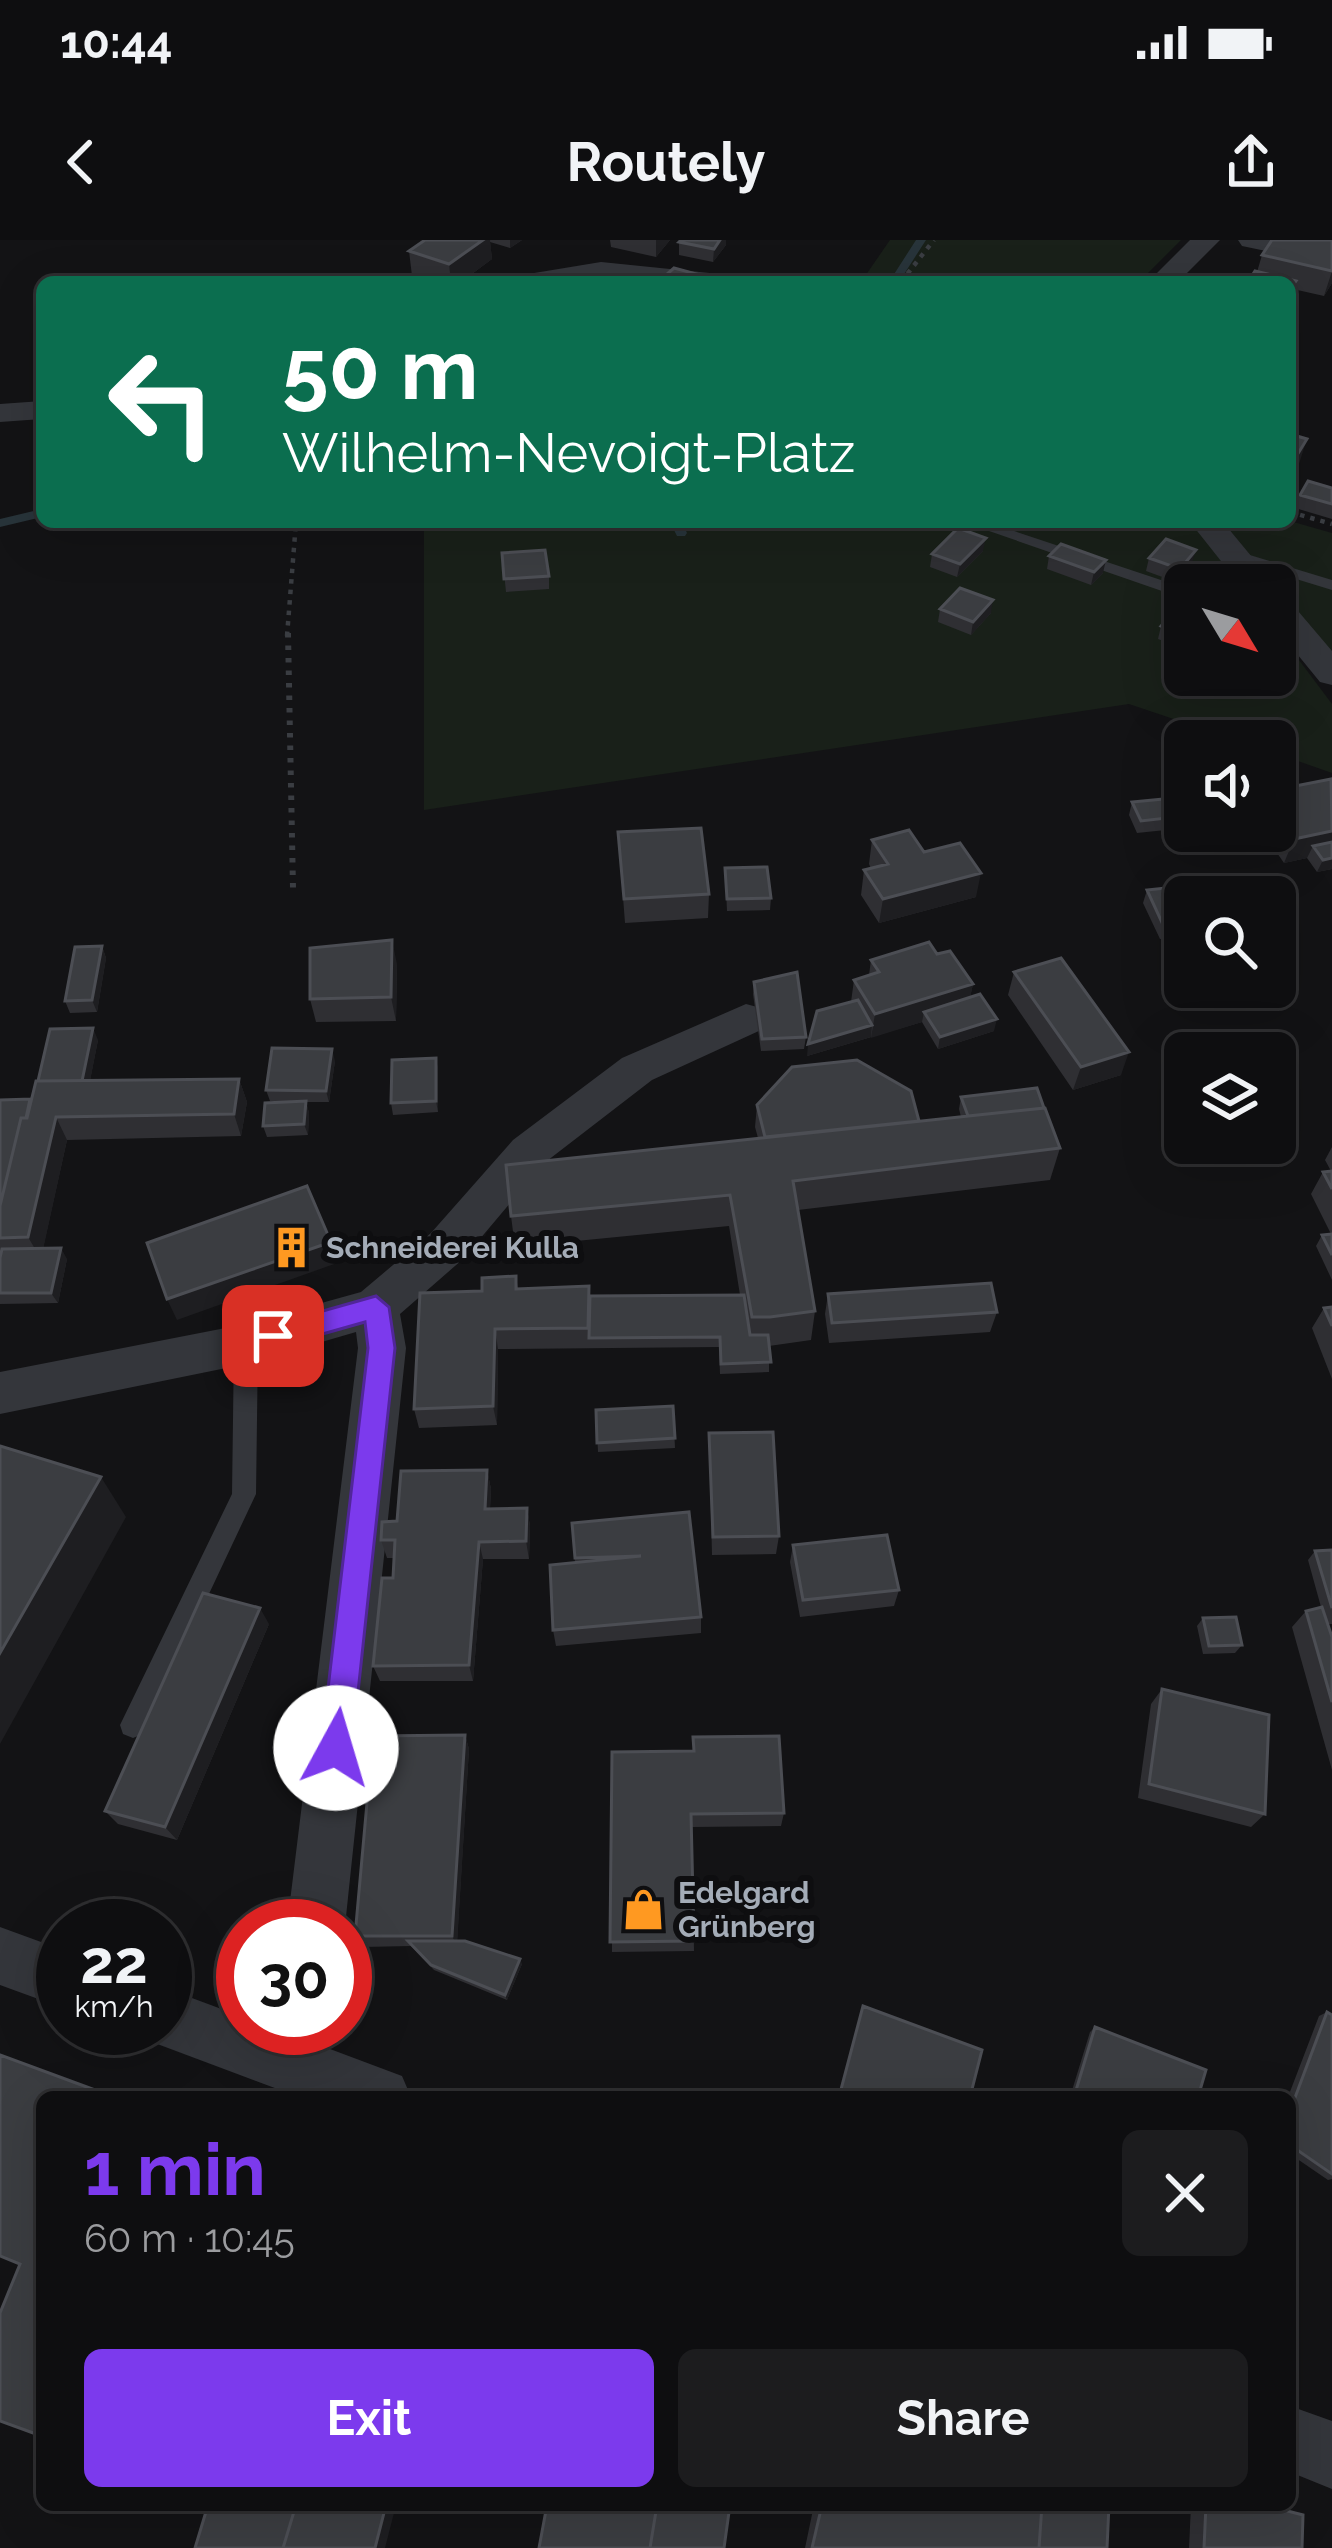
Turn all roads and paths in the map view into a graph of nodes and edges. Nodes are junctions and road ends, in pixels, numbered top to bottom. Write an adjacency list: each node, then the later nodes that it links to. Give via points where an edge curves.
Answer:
1 (934, 240): 7 (path)
2 (1206, 240): 8 (street)
3 (1252, 240): 4 (street)
4 (1332, 257)
5 (574, 276): 6 (street)
6 (688, 276)
7 (907, 276)
8 (1168, 276)
9 (36, 410): 10 (street)
10 (0, 413)
11 (1296, 514): 12 (path)
12 (1332, 524)
13 (296, 528): 22 (path, via 285,668)
14 (989, 528): 19 (lane)
15 (1211, 528): 16 (street)
16 (1234, 556): 17 (street); 18 (lane)
17 (1241, 564)
18 (1332, 585)
19 (1164, 587)
20 (1296, 635): 21 (street)
21 (1332, 674)
22 (292, 888)
23 (746, 1019): 24 (street, via 638,1069 528,1152 447,1246)
24 (376, 1307): 25 (street); 28 (street, via 382,1348)
25 (246, 1344): 26 (street); 27 (lane, via 244,1495)
26 (0, 1393)
27 (133, 1725)
28 (319, 1899)
29 (0, 1956): 30 (street)
30 (36, 1969)
31 (315, 2055): 32 (street)
32 (372, 2091)
33 (1296, 2441): 34 (street)
34 (1332, 2455)

